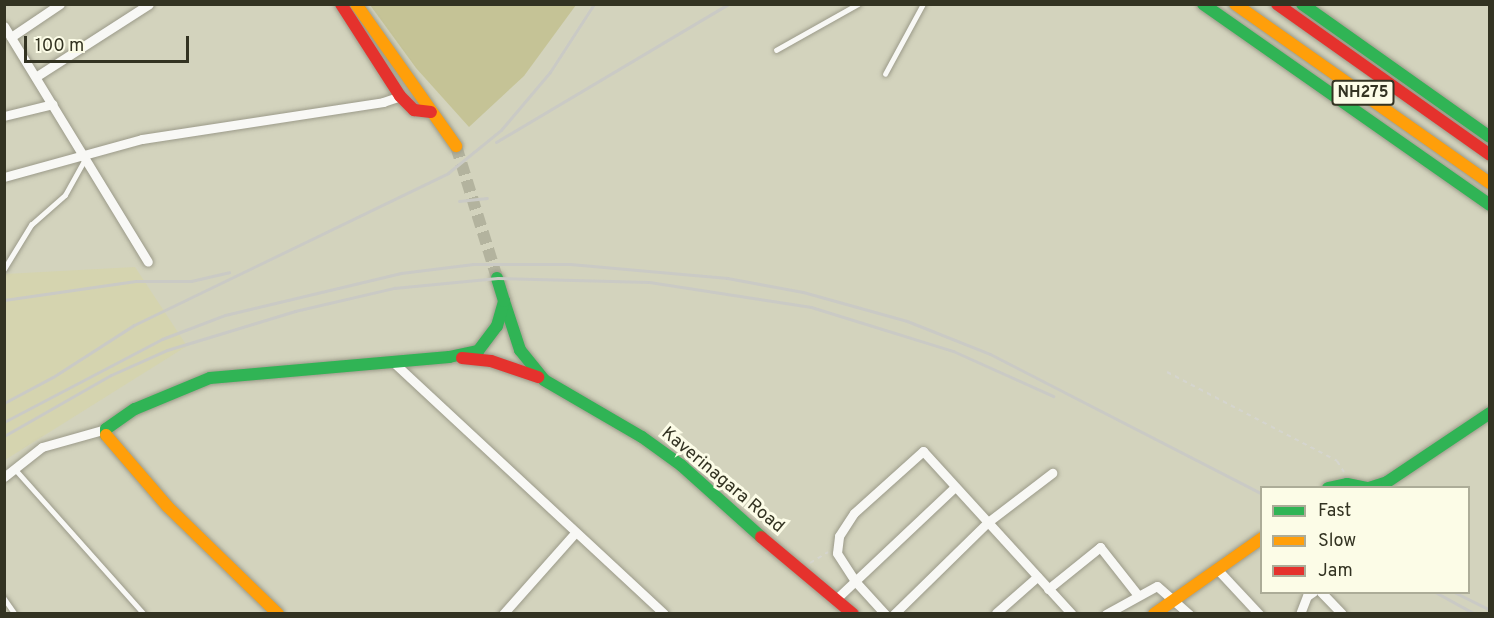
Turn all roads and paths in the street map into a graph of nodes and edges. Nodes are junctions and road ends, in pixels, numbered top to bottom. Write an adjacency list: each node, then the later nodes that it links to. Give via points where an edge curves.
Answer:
1 (60, 4): 12 (street)
2 (149, 4): 15 (street)
3 (341, 4): 16 (main road)
4 (356, 4): 18 (main road)
5 (858, 4): 13 (lane)
6 (923, 4): 14 (lane)
7 (1203, 4): 26 (main road)
8 (1235, 4): 25 (main road, NH275)
9 (1278, 4): 22 (main road, NH275)
10 (1302, 4): 20 (main road)
11 (4, 26): 12 (street)
12 (11, 36): 15 (street)
13 (776, 50)
14 (885, 74)
15 (37, 76): 17 (street)
16 (400, 96): 18 (main road, via 414,110); 23 (street, via 383,102 142,139)
17 (53, 104): 19 (street); 23 (street)
18 (431, 112): 21 (main road)
19 (4, 116)
20 (1490, 137)
21 (456, 146)
22 (1490, 155)
23 (86, 157): 24 (street); 27 (street); 28 (lane, via 65,195 31,225)
24 (4, 177)
25 (1490, 183)
26 (1490, 205)
27 (148, 262)
28 (4, 269)
29 (496, 278): 30 (main road, Kaverinagara Road)
30 (504, 301): 31 (main road, via 488,341 478,351); 34 (main road, Kaverinagara Road, via 520,350)
31 (449, 357): 32 (main road); 34 (main road, via 491,361)
32 (392, 361): 36 (main road, via 210,378 135,409); 46 (street)
33 (1167, 372): 40 (path, via 1337,461)
34 (544, 380): 50 (main road, Kaverinagara Road, via 642,437 682,466)
35 (1490, 413): 43 (main road, via 1387,483)
36 (106, 429): 37 (street, via 42,447); 64 (main road, via 106,438 167,506)
37 (15, 469): 39 (street); 63 (lane)
38 (1053, 472): 45 (street)
39 (4, 477)
40 (1347, 484): 41 (main road); 42 (main road)
41 (1338, 486)
42 (1358, 486)
43 (1376, 486)
44 (955, 487): 45 (street); 48 (street, via 929,454 917,454 854,513 839,536); 52 (street)
45 (988, 522): 51 (street); 69 (street)
46 (575, 534): 65 (street); 66 (street)
47 (1260, 539): 49 (main road)
48 (838, 547): 50 (path); 52 (street, via 837,553)
49 (1217, 569): 58 (main road); 73 (street)
50 (801, 571): 59 (main road, Kaverinagara Road)
51 (1037, 577): 53 (street); 60 (street)
52 (855, 581): 59 (street); 68 (street)
53 (1048, 589): 54 (street, via 1100,547); 61 (street)
54 (1137, 594): 58 (street, via 1157,586); 70 (street)
55 (1310, 594): 74 (street)
56 (1323, 594): 75 (street)
57 (4, 598): 62 (lane)
58 (1175, 598): 71 (main road); 72 (street)
59 (835, 600): 67 (main road, Kaverinagara Road)
60 (996, 613)
61 (1070, 613)
62 (15, 614)
63 (144, 614)
64 (278, 614)
65 (502, 614)
66 (664, 614)
67 (853, 614)
68 (885, 614)
69 (894, 614)
70 (1106, 614)
71 (1154, 614)
72 (1189, 614)
73 (1258, 614)
74 (1300, 614)
75 (1342, 614)

